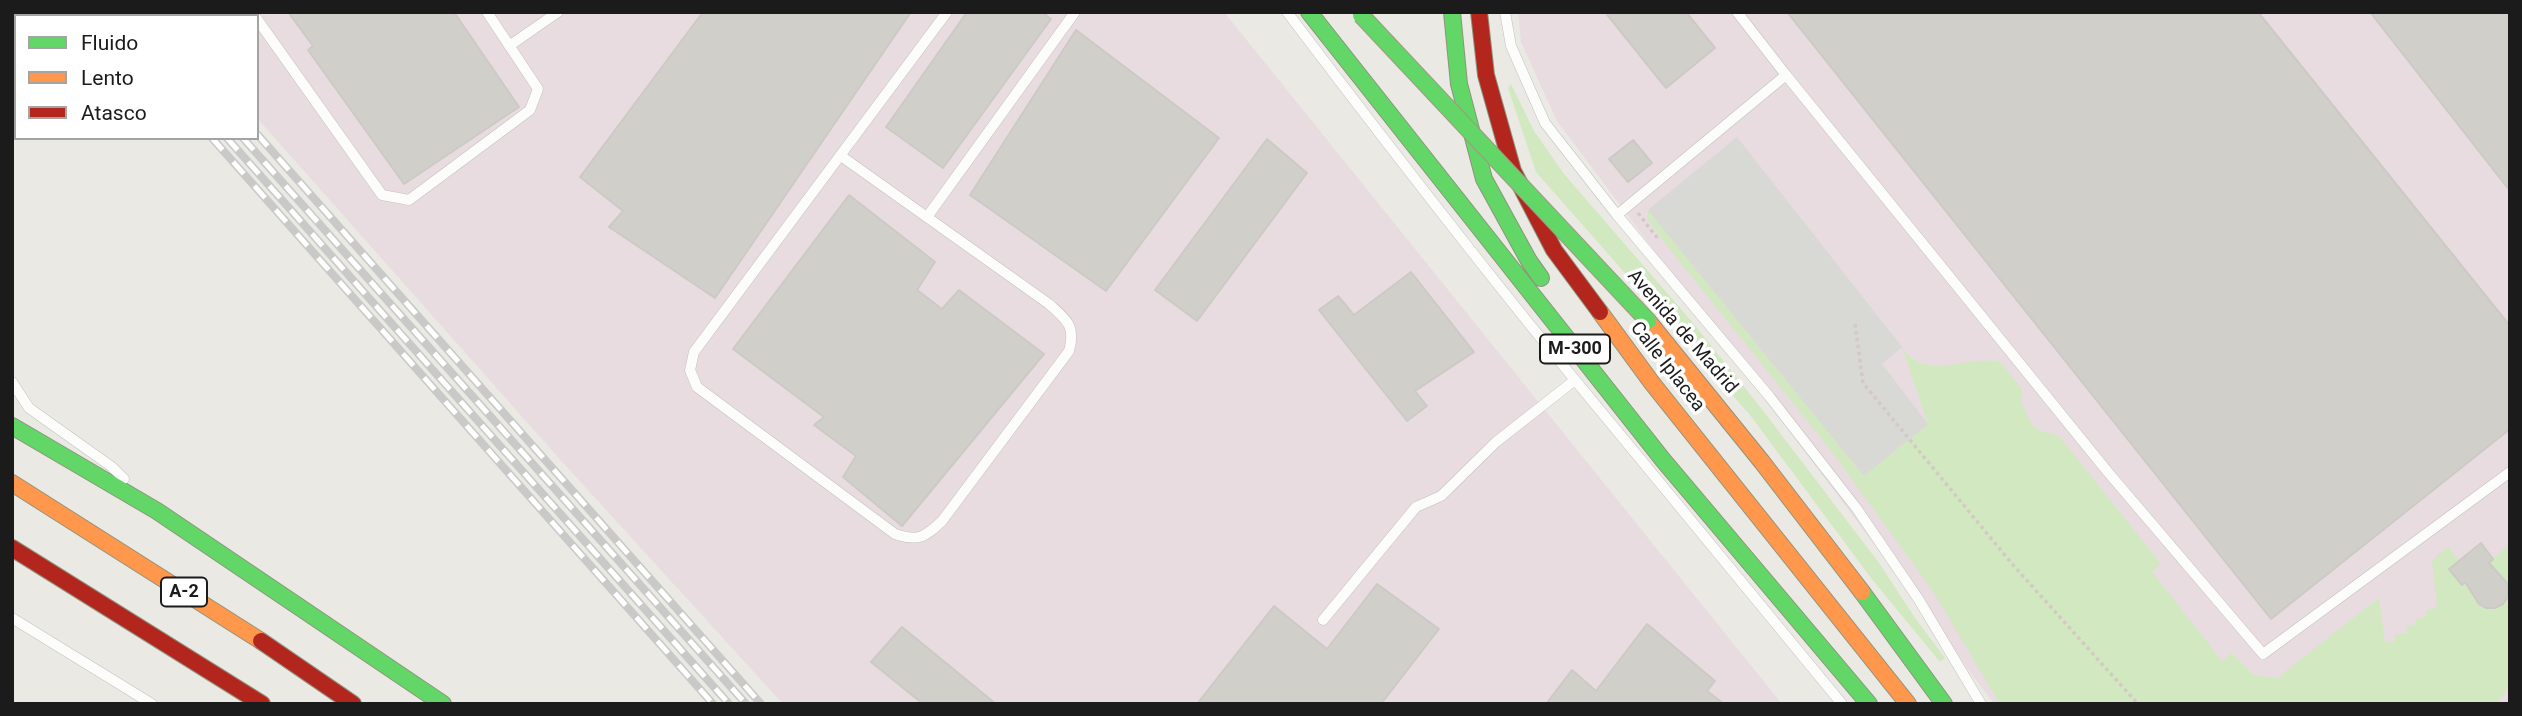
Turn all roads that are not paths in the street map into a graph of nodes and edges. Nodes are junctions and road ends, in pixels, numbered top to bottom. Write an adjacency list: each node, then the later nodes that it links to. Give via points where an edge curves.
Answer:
1 (487, 12): 13 (lane)
2 (558, 12): 13 (lane)
3 (947, 12): 15 (lane)
4 (1075, 12): 17 (lane)
5 (1287, 12): 18 (lane)
6 (1309, 12): 28 (main road, M-300, via 1663,460)
7 (1452, 12): 28 (main road, via 1459,84 1484,179 1529,261)
8 (1479, 12): 35 (main road, Calle Iplacea, via 1486,75 1513,171 1554,250 1651,383)
9 (1505, 12): 16 (lane, via 1511,46 1545,123)
10 (1737, 12): 14 (lane)
11 (1360, 14): 25 (main road, Avenida de Madrid, bridge, via 1648,321)
12 (259, 22): 13 (lane, via 382,195 409,200 530,110 538,89)
13 (509, 46)
14 (1786, 75): 16 (lane); 21 (lane, via 2107,471 2263,654)
15 (841, 156): 17 (lane); 17 (lane, via 694,352 690,370 696,387 895,534 911,540 927,535 942,521 1069,351 1073,335 1066,318 1049,304)
16 (1617, 215): 38 (lane, via 1857,509)
17 (927, 217)
18 (1575, 380): 27 (lane, via 1496,442 1441,496 1416,507); 33 (lane)
19 (12, 382): 23 (lane, via 29,408 112,467)
20 (12, 426): 23 (main road)
21 (2510, 472)
22 (12, 483): 31 (main road, A-2)
23 (157, 511): 32 (main road)
24 (12, 548): 30 (main road, A-2)
25 (1872, 603): 36 (main road, Avenida de Madrid); 37 (main road)
26 (12, 618): 29 (lane)
27 (1323, 620)
28 (1849, 678): 34 (main road, M-300)
29 (152, 704)
30 (262, 704)
31 (353, 704)
32 (443, 704)
33 (1842, 704)
34 (1869, 704)
35 (1908, 704)
36 (1944, 704)
37 (1961, 704)
38 (1981, 704)

